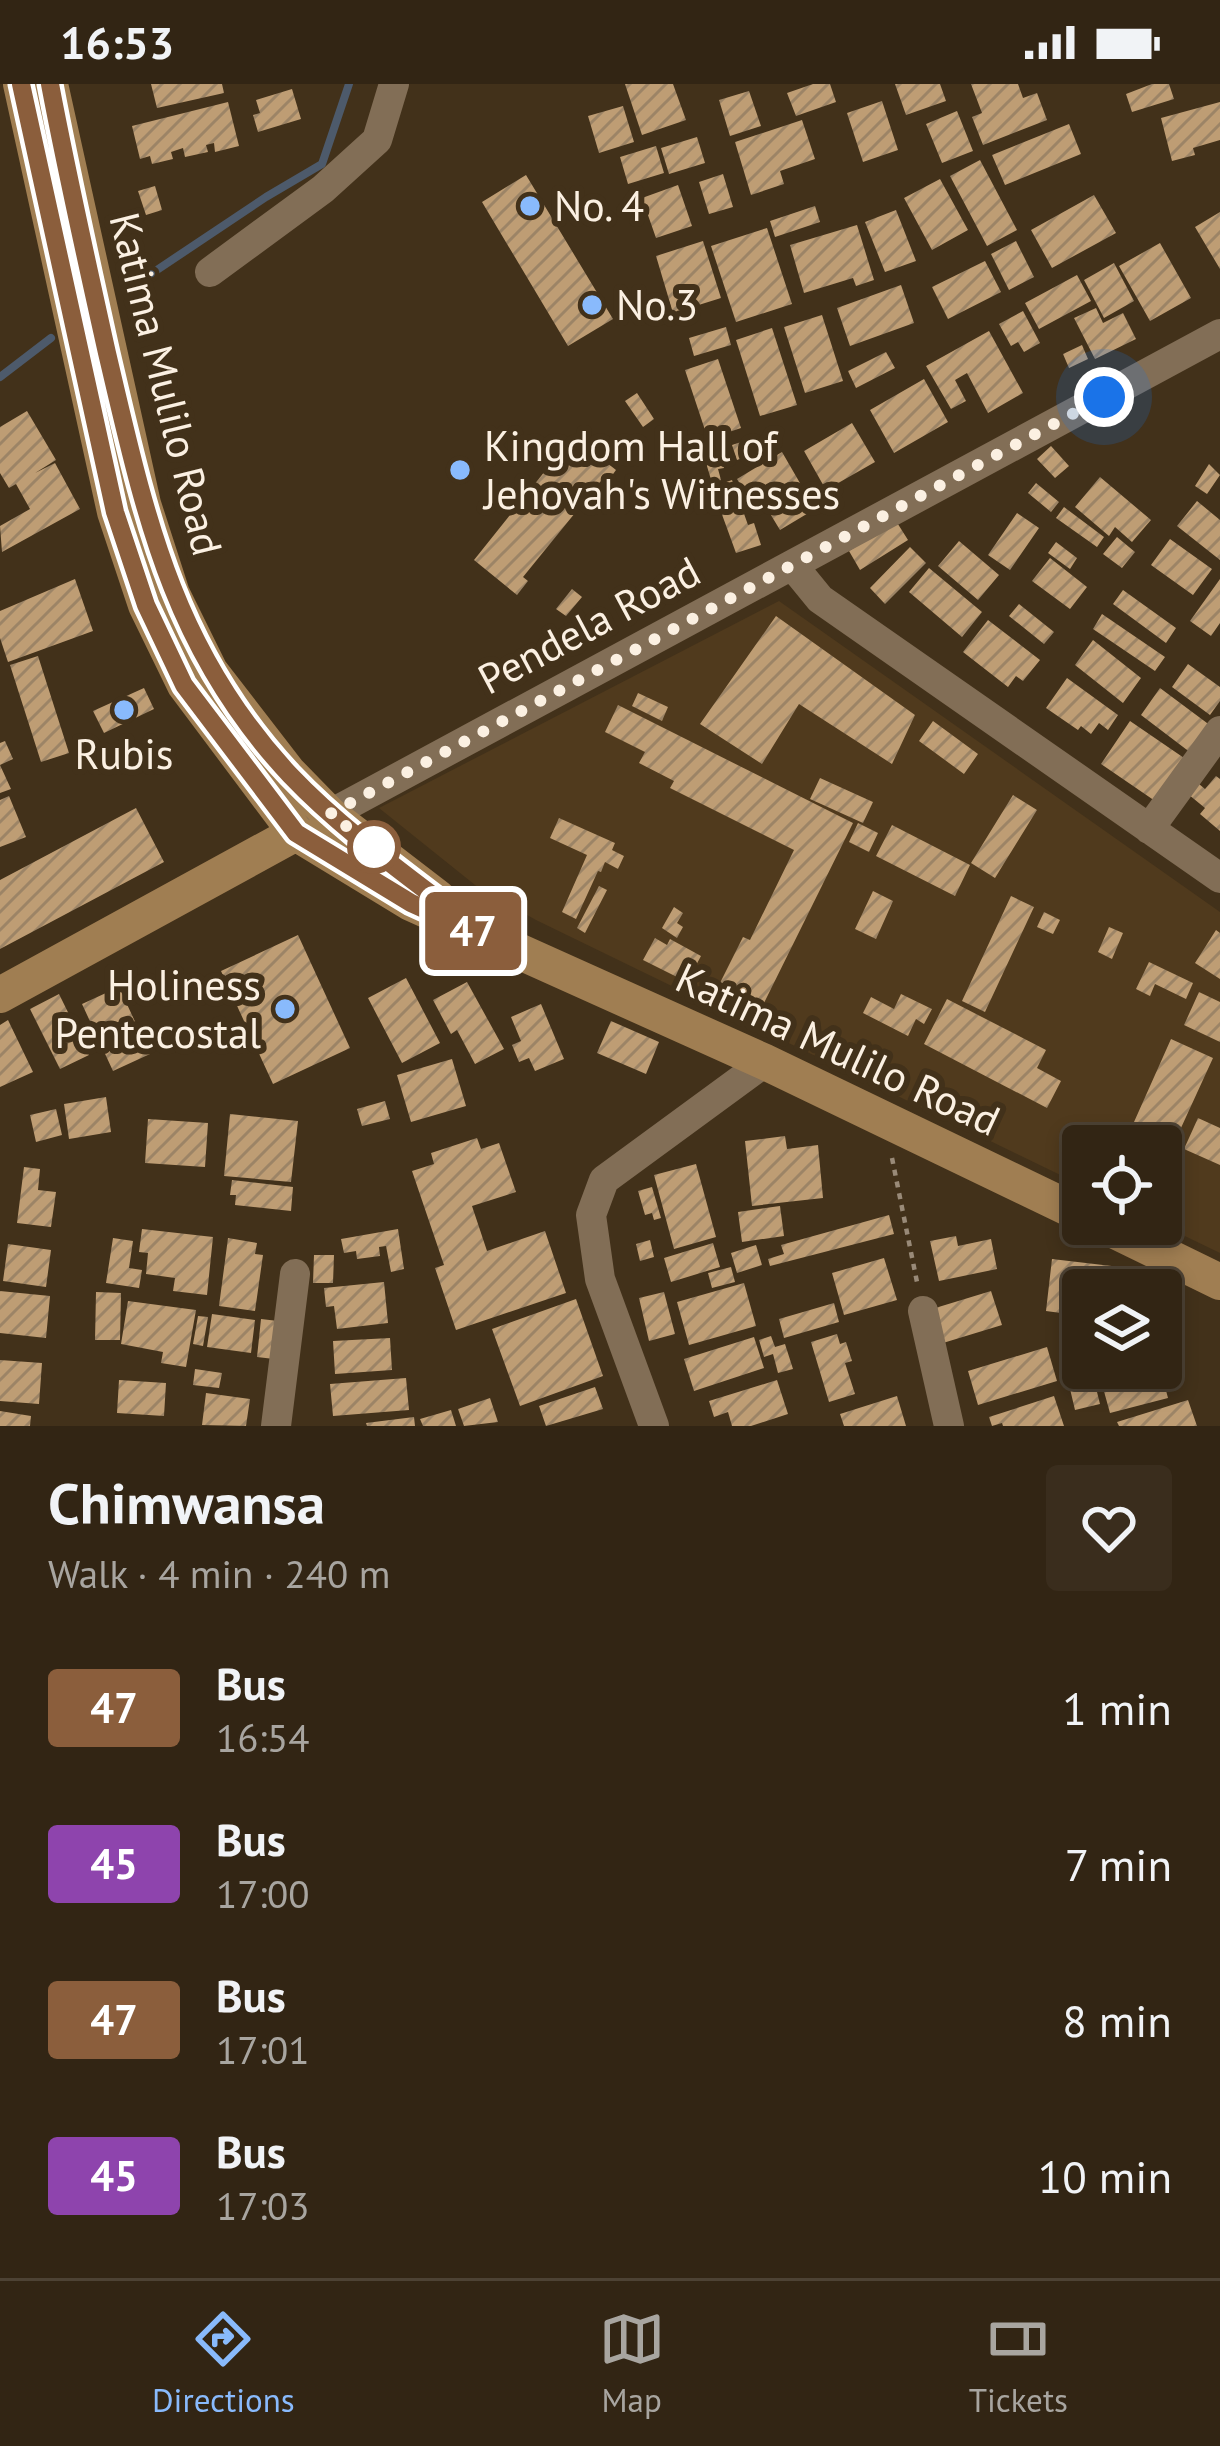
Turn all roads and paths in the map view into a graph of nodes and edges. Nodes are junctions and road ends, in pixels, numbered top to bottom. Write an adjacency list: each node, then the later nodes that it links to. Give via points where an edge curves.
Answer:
1 (21, 84): 10 (main road, Katima Mulilo Road, via 115,512 146,605 184,685)
2 (50, 84): 8 (main road, Katima Mulilo Road, via 142,504 172,595 210,671)
3 (394, 84): 4 (street, via 377,140)
4 (210, 272)
5 (1220, 334): 6 (street, Pendela Road)
6 (794, 566): 8 (street, Pendela Road); 9 (street, via 820,599)
7 (1220, 731): 9 (street)
8 (330, 814): 10 (street, Pendela Road); 12 (main road, Katima Mulilo Road)
9 (1149, 829): 11 (street)
10 (296, 833): 12 (main road, Katima Mulilo Road, via 411,903); 13 (main road, Pendela Road)
11 (1220, 878)
12 (488, 938): 14 (main road, Katima Mulilo Road)
13 (0, 995)
14 (765, 1062): 15 (main road, Katima Mulilo Road); 22 (street, via 604,1180 590,1215 600,1279)
15 (903, 1128): 16 (main road, Katima Mulilo Road); 20 (path, via 891,1161)
16 (1062, 1205)
17 (1144, 1245): 19 (main road)
18 (296, 1274): 21 (street)
19 (1220, 1282)
20 (923, 1311): 23 (street)
21 (276, 1426)
22 (654, 1426)
23 (950, 1426)

